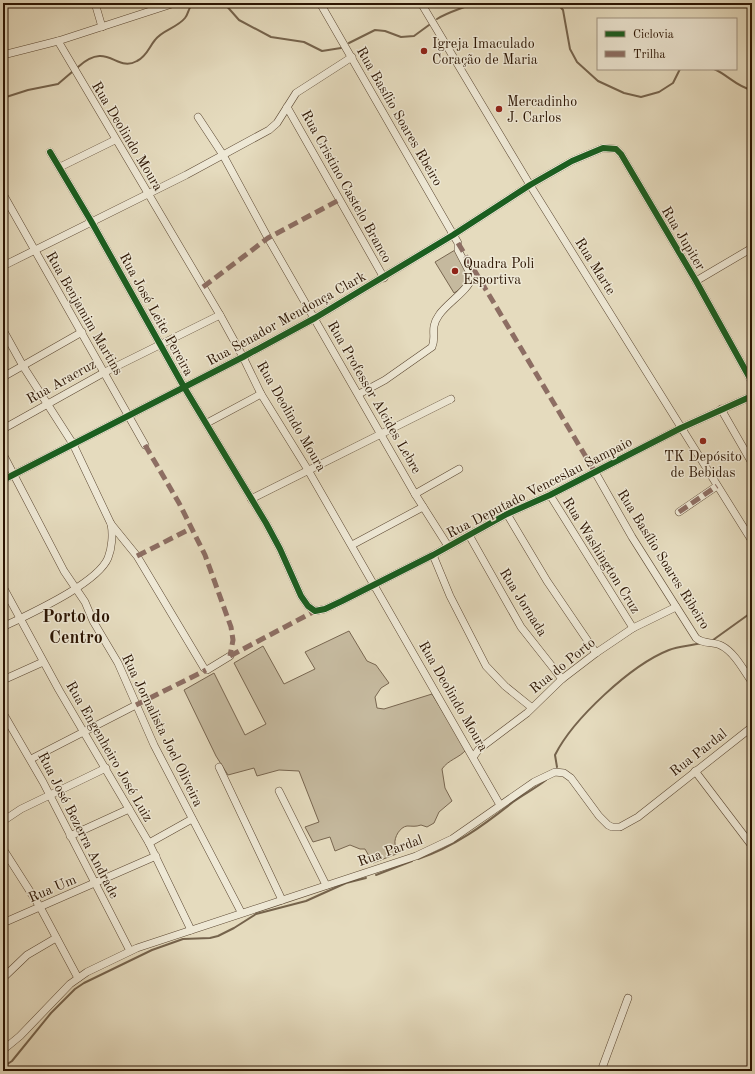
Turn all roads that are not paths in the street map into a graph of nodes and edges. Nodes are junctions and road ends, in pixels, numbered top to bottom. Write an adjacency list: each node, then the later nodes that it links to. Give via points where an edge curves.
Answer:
1 (95, 3): 5 (street)
2 (175, 3): 5 (street)
3 (320, 3): 8 (street, Rua Basílio Soares Rbeiro)
4 (421, 3): 16 (street, Rua Marte)
5 (102, 27): 6 (street)
6 (58, 41): 7 (street); 11 (street, Rua Deolindo Moura)
7 (3, 55)
8 (352, 57): 9 (street, via 296,93); 22 (street, Rua Basílio Soares Rbeiro)
9 (287, 107): 13 (street, via 269,130); 26 (street, Rua Cristino Castelo Branco)
10 (198, 117): 13 (street, Rua Professor Alcides Lebre)
11 (115, 140): 15 (street); 17 (street, Rua Deolindo Moura)
12 (50, 152): 15 (street, Rua José Leite Pereira)
13 (223, 155): 17 (street); 29 (street, Rua Professor Alcides Lebre)
14 (572, 161): 16 (street, Rua Senador Mendonça Clark); 27 (street, Rua Jupiter, via 597,150 616,148)
15 (60, 167): 21 (street, Rua José Leite Pereira)
16 (530, 185): 22 (street, Rua Senador Mendonça Clark); 47 (street, Rua Marte)
17 (147, 193): 21 (street); 28 (street, Rua Deolindo Moura)
18 (3, 194): 19 (street, Rua Benjamim Martins)
19 (11, 206): 20 (street); 24 (street, Rua Benjamim Martins)
20 (3, 208)
21 (91, 221): 24 (street); 32 (street, Rua José Leite Pereira)
22 (453, 235): 26 (street, Rua Senador Mendonça Clark); 40 (street, Rua Basílio Soares Rbeiro, via 472,278 439,314 432,329 432,348 395,374)
23 (752, 248): 27 (street, Rua Jupiter)
24 (34, 250): 25 (street); 31 (street, Rua Benjamim Martins)
25 (3, 266)
26 (384, 278): 29 (street, Rua Senador Mendonça Clark)
27 (696, 281): 37 (street, Rua Jupiter)
28 (220, 315): 32 (street, Rua Aracruz); 33 (street, Rua Deolindo Moura)
29 (315, 318): 33 (street, Rua Senador Mendonça Clark); 40 (street, Rua Professor Alcides Lebre)
30 (3, 330): 34 (street)
31 (82, 332): 34 (street); 35 (street, Rua Benjamim Martins)
32 (160, 344): 35 (street, Rua Aracruz); 38 (street, Rua José Leite Pereira)
33 (243, 357): 38 (street, Rua Senador Mendonça Clark); 39 (street, Rua Deolindo Moura)
34 (23, 366): 36 (street); 43 (street)
35 (105, 372): 43 (street, Rua Aracruz); 45 (street, Rua Benjamim Martins)
36 (3, 377)
37 (752, 382)
38 (184, 387): 45 (street, Rua Senador Mendonça Clark); 46 (street, Rua José Leite Pereira)
39 (261, 394): 46 (street); 55 (street, Rua Deolindo Moura)
40 (359, 394): 49 (street, Rua Professor Alcides Lebre)
41 (752, 396): 44 (street, Rua Deputado Venceslau Sampaio)
42 (451, 399): 49 (street)
43 (48, 402): 48 (street, Rua Aracruz); 50 (street)
44 (721, 409): 47 (street, Rua Deputado Venceslau Sampaio); 53 (street)
45 (128, 416): 50 (street, Rua Senador Mendonça Clark); 51 (street, Rua Benjamim Martins)
46 (207, 423): 62 (street, Rua José Leite Pereira)
47 (681, 428): 56 (street, Rua Deputado Venceslau Sampaio); 59 (street, Rua Marte)
48 (3, 429)
49 (380, 434): 55 (street); 60 (street, Rua Professor Alcides Lebre)
50 (73, 444): 57 (street, Rua Senador Mendonça Clark); 66 (street)
51 (145, 445)
52 (3, 454): 57 (street, Rua Jornalista Joel Oliveira)
53 (752, 463)
54 (459, 469): 60 (street)
55 (308, 470): 62 (street); 69 (street, Rua Deolindo Moura)
56 (595, 472): 61 (street, Rua Deputado Venceslau Sampaio); 75 (street, Rua Basílio Soares Ribeiro, via 632,538)
57 (15, 475): 58 (street, Rua Senador Mendonça Clark); 74 (street, Rua Jornalista Joel Oliveira)
58 (3, 480)
59 (717, 486): 64 (street); 68 (street, Rua Marte)
60 (415, 494): 63 (street, Rua Professor Alcides Lebre)
61 (550, 495): 65 (street, Rua Deputado Venceslau Sampaio); 79 (street, Rua Washington Cruz)
62 (251, 499): 76 (street, Rua José Leite Pereira, via 280,549 301,596)
63 (423, 507): 69 (street); 70 (street, Rua Professor Alcides Lebre)
64 (679, 512)
65 (507, 514): 67 (street, Rua Deputado Venceslau Sampaio); 80 (street, via 547,580)
66 (111, 524): 74 (street, via 108,558 100,569); 81 (street, via 137,556 206,670)
67 (469, 535): 70 (street, Rua Deputado Venceslau Sampaio); 83 (street, Rua Jornada, via 512,613)
68 (752, 541)
69 (352, 545): 72 (street, Rua Deolindo Moura)
70 (448, 546): 71 (street, Rua Deputado Venceslau Sampaio)
71 (433, 555): 72 (street, Rua Deputado Venceslau Sampaio); 87 (street, via 450,596 486,666)
72 (374, 584): 76 (street, Rua Deputado Venceslau Sampaio, via 330,607); 91 (street, Rua Deolindo Moura)
73 (3, 587): 77 (street, Rua Engenheiro José Luiz)
74 (75, 589): 77 (street); 86 (street, Rua Jornalista Joel Oliveira, via 85,602 118,664)
75 (676, 607): 79 (street, Rua do Porto); 85 (street, Rua Basílio Soares Ribeiro, via 696,638 722,646)
76 (315, 611)
77 (20, 618): 78 (street); 82 (street, Rua Engenheiro José Luiz)
78 (3, 627)
79 (633, 628): 80 (street, Rua do Porto)
80 (596, 652): 83 (street, Rua do Porto)
81 (230, 656)
82 (43, 662): 84 (street); 90 (street, Rua Engenheiro José Luiz)
83 (562, 679): 87 (street, Rua do Porto)
84 (3, 680)
85 (752, 682)
86 (136, 705): 90 (street); 100 (street, Rua Jornalista Joel Oliveira)
87 (531, 707): 91 (street, Rua do Porto, via 527,713 479,749)
88 (3, 713): 92 (street, Rua José Bezerra Andrade)
89 (752, 727): 95 (street, Rua Pardal)
90 (83, 731): 92 (street); 94 (street, Rua Engenheiro José Luiz)
91 (474, 756): 98 (street, Rua Deolindo Moura)
92 (31, 759): 97 (street, Rua José Bezerra Andrade)
93 (219, 767): 109 (street)
94 (106, 768): 97 (street); 99 (street, Rua Engenheiro José Luiz)
95 (695, 771): 98 (street, Rua Pardal, via 638,817 620,827 608,825 571,778 564,773 546,775); 104 (street)
96 (279, 790): 108 (street)
97 (50, 796): 101 (street, via 21,809); 102 (street, Rua José Bezerra Andrade)
98 (500, 804): 108 (street, Rua Pardal, via 452,839 436,847)
99 (129, 809): 102 (street); 103 (street, Rua Engenheiro José Luiz)
100 (192, 819): 103 (street); 111 (street, Rua Jornalista Joel Oliveira)
101 (3, 821)
102 (70, 836): 107 (street, Rua José Bezerra Andrade)
103 (149, 843): 106 (street, Rua Engenheiro José Luiz)
104 (752, 846)
105 (3, 848): 110 (street)
106 (156, 856): 107 (street, Rua Um); 113 (street, Rua Engenheiro José Luiz)
107 (94, 884): 110 (street, Rua Um); 115 (street, Rua José Bezerra Andrade)
108 (326, 885): 109 (street, Rua Pardal)
109 (282, 900): 111 (street, Rua Pardal)
110 (40, 907): 112 (street, Rua Um); 114 (street)
111 (241, 912): 113 (street, Rua Pardal)
112 (3, 922)
113 (191, 930): 115 (street, Rua Pardal)
114 (56, 938): 116 (street, via 27,955); 117 (street)
115 (130, 951): 117 (street, Rua Pardal)
116 (3, 978)
117 (78, 978): 119 (street, Rua Pardal)
118 (628, 998): 120 (street)
119 (3, 1050)
120 (600, 1071)

